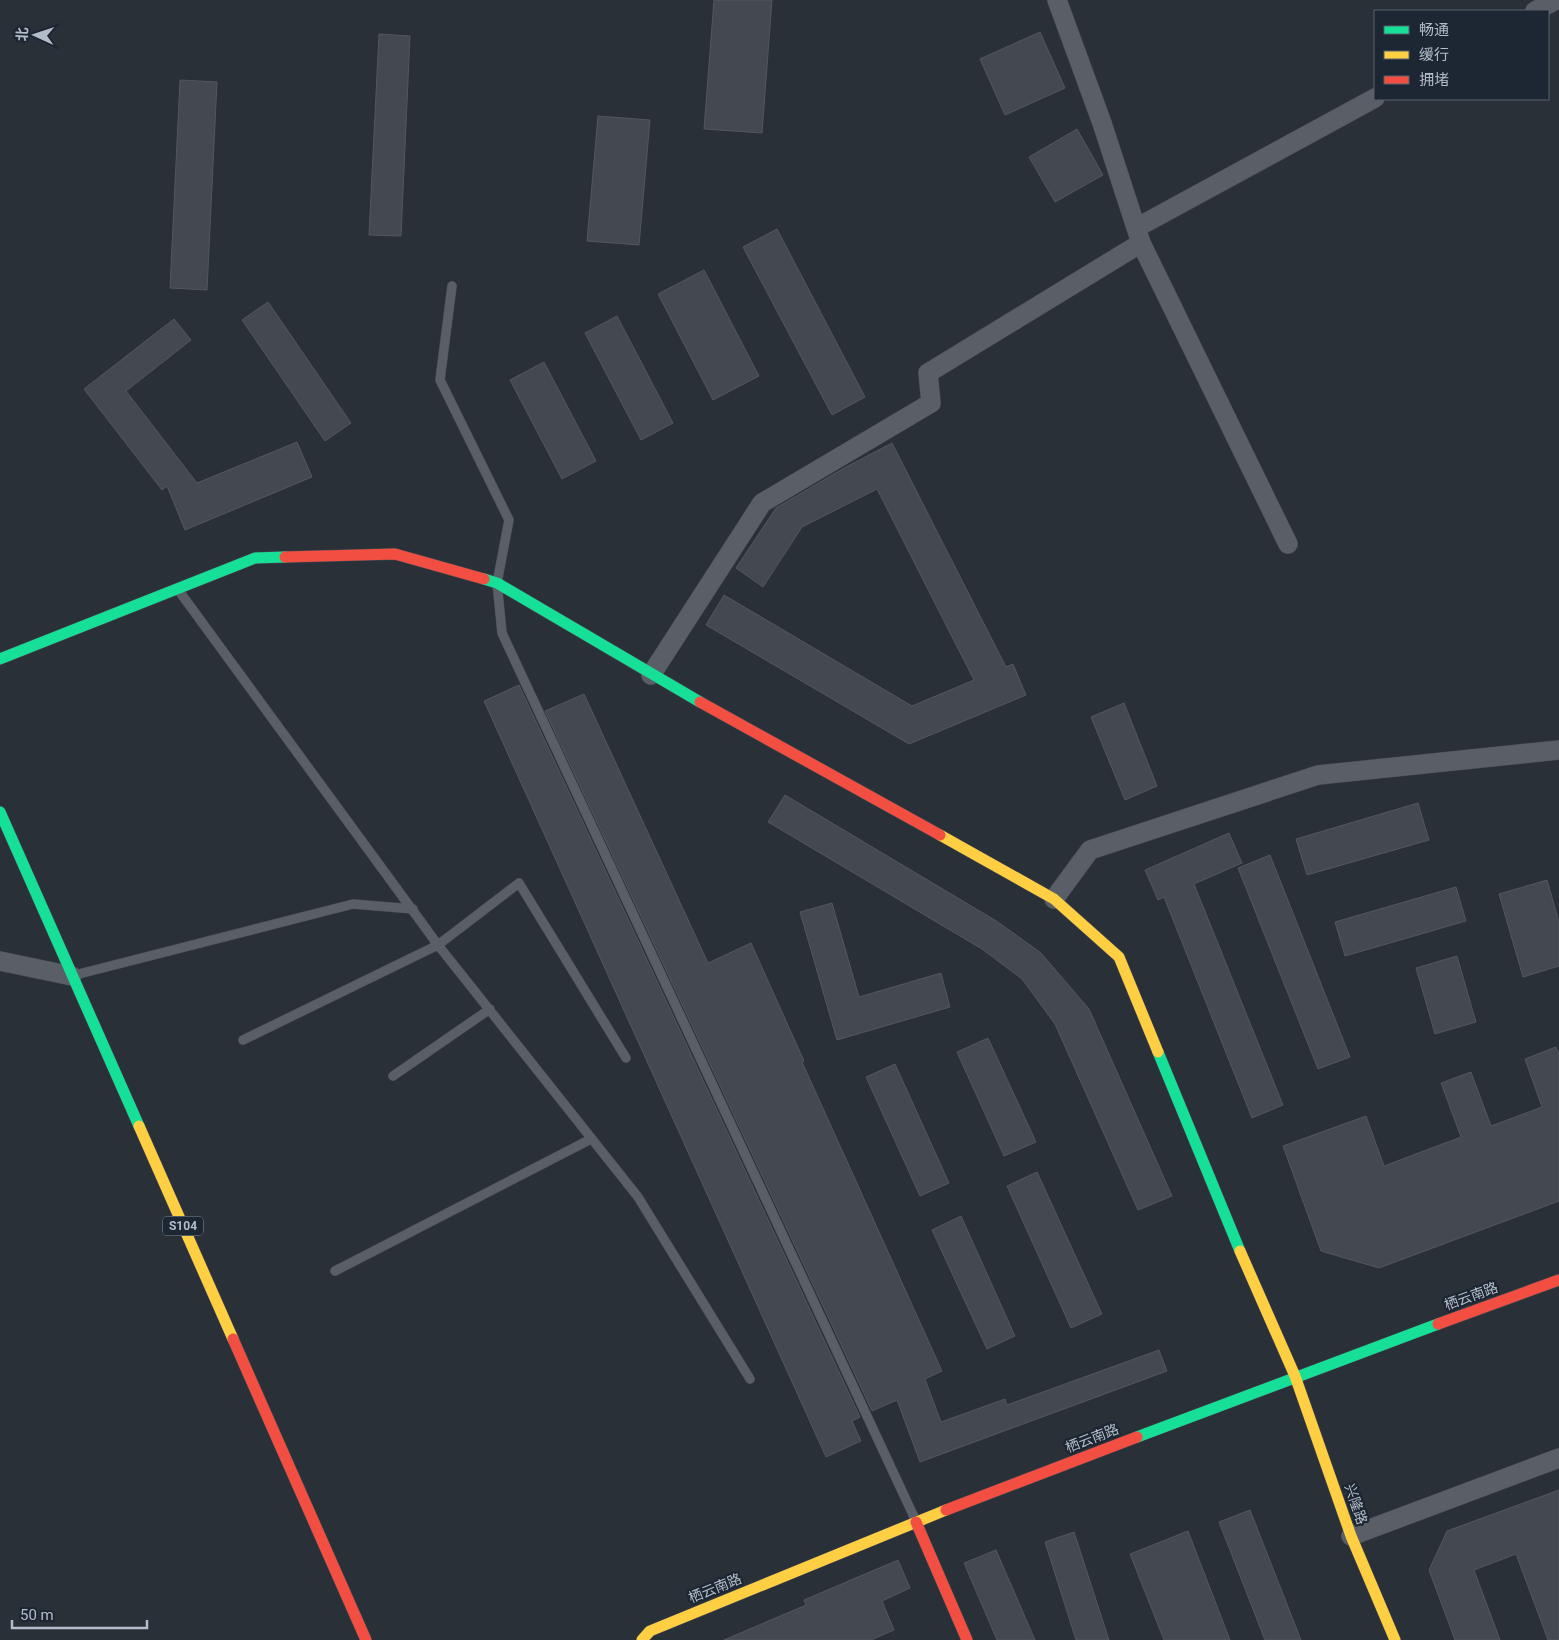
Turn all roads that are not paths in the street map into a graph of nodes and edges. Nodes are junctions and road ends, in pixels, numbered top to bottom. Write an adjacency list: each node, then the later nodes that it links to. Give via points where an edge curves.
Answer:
1 (1057, 0): 5 (street)
2 (1556, 0): 3 (street)
3 (1538, 10)
4 (1374, 99): 5 (street)
5 (1138, 235): 7 (street); 11 (street, via 928,373 931,403 762,504)
6 (452, 286): 8 (lane, via 440,380 509,520)
7 (1288, 544)
8 (497, 583): 9 (street, 兴隆路, via 395,554 255,558); 11 (street, 兴隆路); 29 (lane, via 502,633)
9 (178, 588): 10 (street, 兴隆路); 15 (lane)
10 (0, 659)
11 (651, 675): 14 (street, 兴隆路)
12 (1559, 750): 14 (street, via 1318,775 1090,850)
13 (0, 812): 18 (street, S104)
14 (1054, 900): 26 (street, 兴隆路, via 1119,957)
15 (413, 909): 16 (lane); 18 (lane, via 353,904)
16 (438, 945): 19 (lane); 20 (lane); 21 (lane, via 519,883)
17 (0, 961): 18 (street)
18 (72, 976): 31 (street, S104)
19 (490, 1009): 22 (lane); 23 (lane)
20 (243, 1040)
21 (626, 1058)
22 (392, 1076)
23 (592, 1138): 24 (lane); 27 (lane, via 638,1197)
24 (335, 1271)
25 (1559, 1280): 26 (street, 栖云南路)
26 (1295, 1376): 29 (street, 栖云南路); 30 (street, 兴隆路)
27 (750, 1379)
28 (1559, 1458): 30 (street)
29 (916, 1522): 32 (street, 栖云南路, via 650,1631); 33 (street)
30 (1352, 1536): 34 (street, 兴隆路)
31 (366, 1640)
32 (642, 1640)
33 (967, 1640)
34 (1395, 1640)

